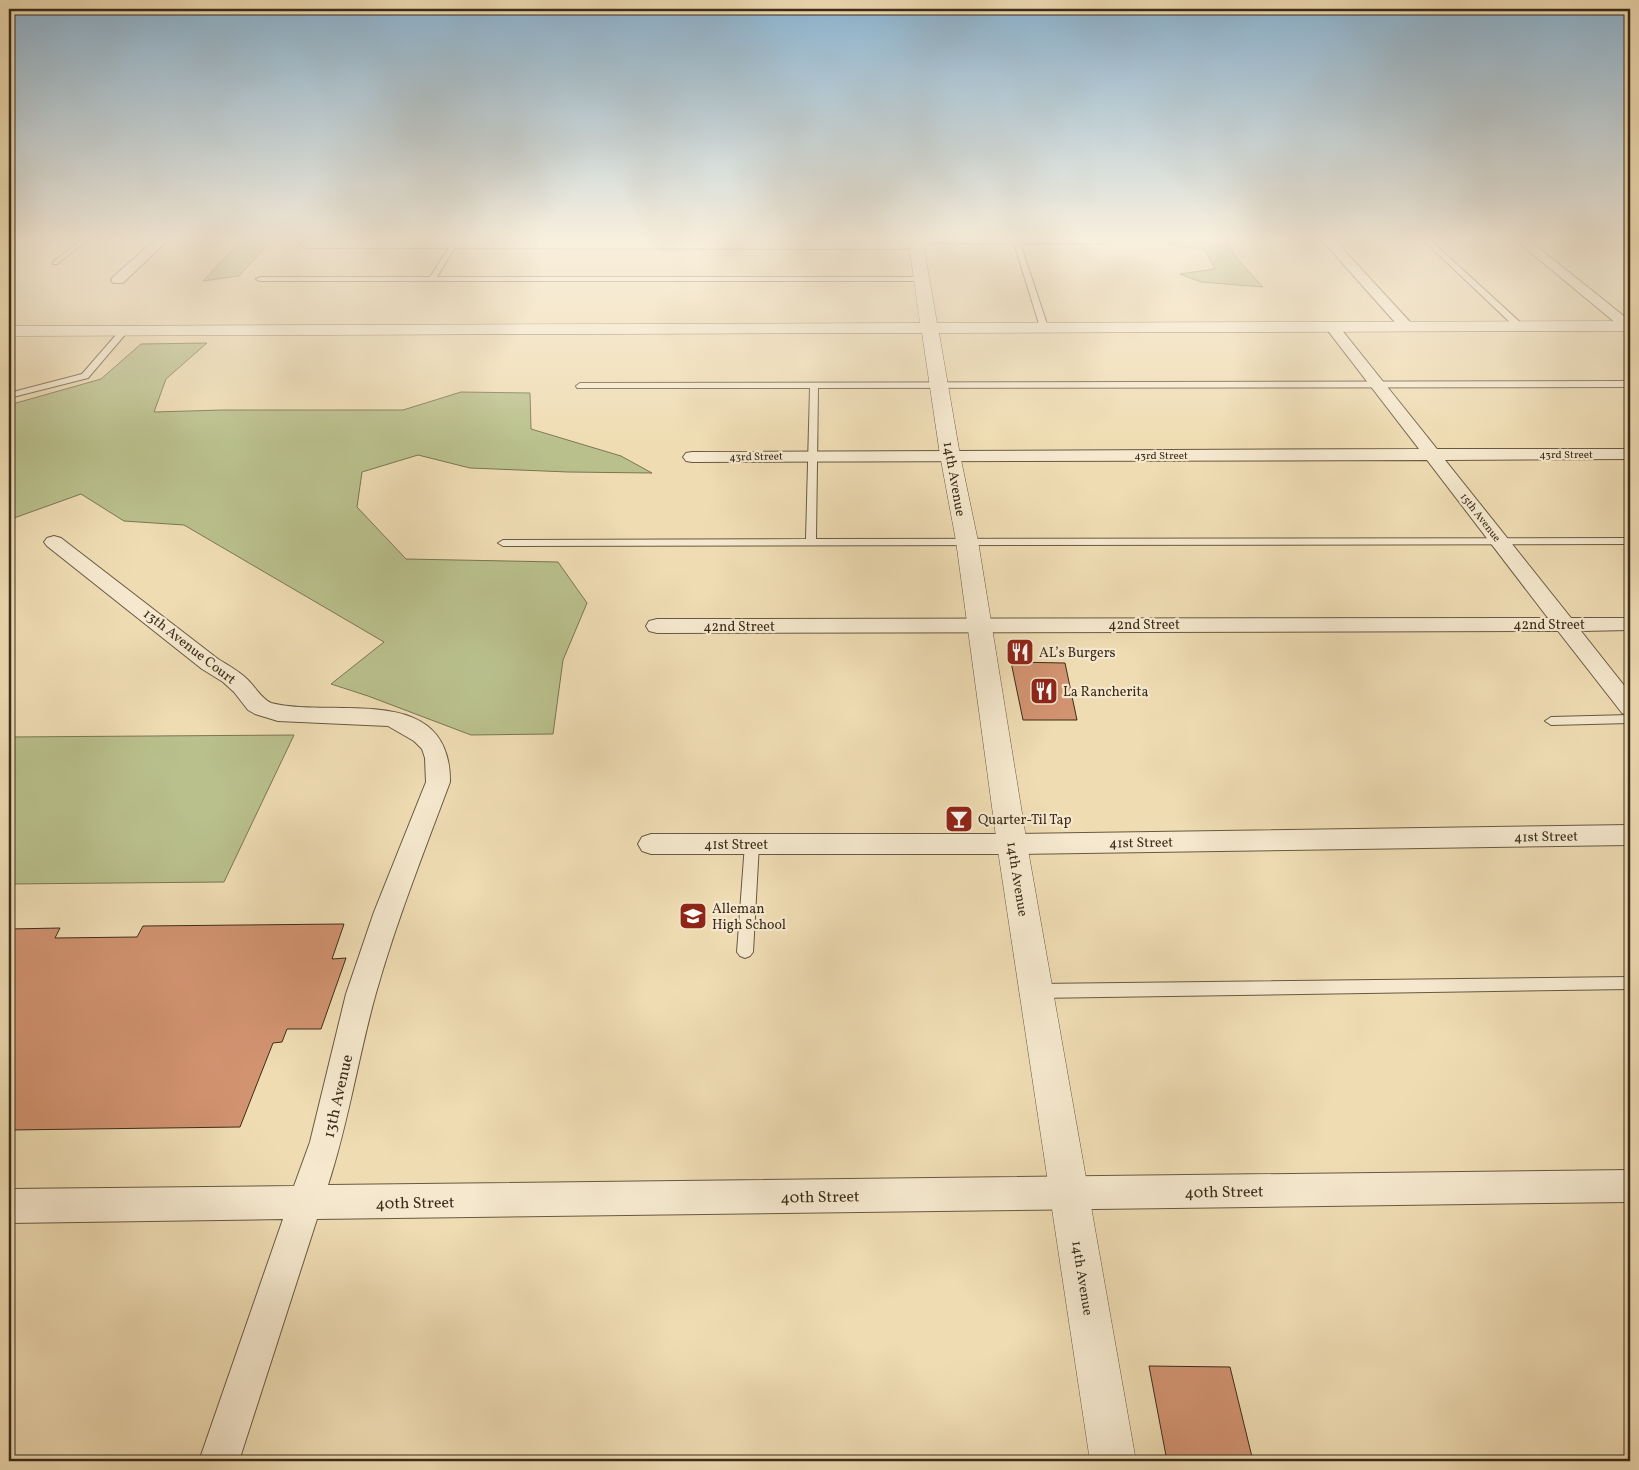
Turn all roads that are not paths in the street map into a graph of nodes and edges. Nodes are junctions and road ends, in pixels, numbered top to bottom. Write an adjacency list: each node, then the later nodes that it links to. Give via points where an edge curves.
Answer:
1 (925, 306): 9 (street, 14th Avenue)
2 (1037, 306): 10 (lane)
3 (1387, 306): 6 (street)
4 (1497, 306): 7 (lane)
5 (1604, 306): 8 (street)
6 (1406, 326): 7 (street); 11 (street)
7 (1519, 326): 8 (street)
8 (1629, 326)
9 (929, 327): 10 (street); 12 (street); 18 (street, 14th Avenue)
10 (1044, 327): 11 (street)
11 (1332, 327): 14 (street, 15th Avenue)
12 (125, 330): 13 (street); 19 (lane, via 85,376)
13 (9, 331)
14 (1377, 384): 15 (lane); 18 (lane); 22 (street, 15th Avenue)
15 (1630, 384)
16 (580, 386): 17 (lane)
17 (814, 386): 18 (lane); 23 (lane)
18 (940, 386): 21 (street, 14th Avenue)
19 (9, 396)
20 (1630, 454): 22 (street, 43rd Street)
21 (950, 455): 22 (street, 43rd Street); 23 (street, 43rd Street); 27 (street, 14th Avenue)
22 (1432, 455): 28 (street, 15th Avenue)
23 (812, 456): 24 (street, 43rd Street); 26 (lane)
24 (692, 457)
25 (1630, 540): 28 (lane)
26 (811, 541): 27 (lane); 30 (lane)
27 (967, 541): 28 (lane); 31 (street, 14th Avenue)
28 (1500, 541): 32 (street, 15th Avenue)
29 (54, 542): 38 (street, 13th Avenue Court, via 231,677 263,709 278,713 392,718)
30 (503, 543)
31 (979, 624): 32 (street, 42nd Street); 34 (street, 42nd Street); 42 (street, 14th Avenue)
32 (1562, 624): 33 (street, 42nd Street); 35 (street, 15th Avenue)
33 (1630, 624)
34 (658, 626)
35 (1630, 708)
36 (1630, 719): 37 (lane)
37 (1551, 721)
38 (421, 735): 48 (street, 13th Avenue, via 435,749 438,782 388,912 361,994 326,1142)
39 (1630, 835): 42 (street, 41st Street)
40 (651, 844): 41 (street, 41st Street)
41 (752, 844): 42 (street, 41st Street); 43 (lane)
42 (1012, 844): 45 (street, 14th Avenue)
43 (745, 952)
44 (1630, 983): 45 (lane)
45 (1036, 991): 47 (street, 14th Avenue)
46 (1630, 1186): 47 (street, 40th Street)
47 (1070, 1193): 48 (street, 40th Street); 51 (street, 14th Avenue)
48 (306, 1203): 49 (street, 40th Street); 50 (street, 13th Avenue)
49 (9, 1206)
50 (219, 1461)
51 (1113, 1461)

